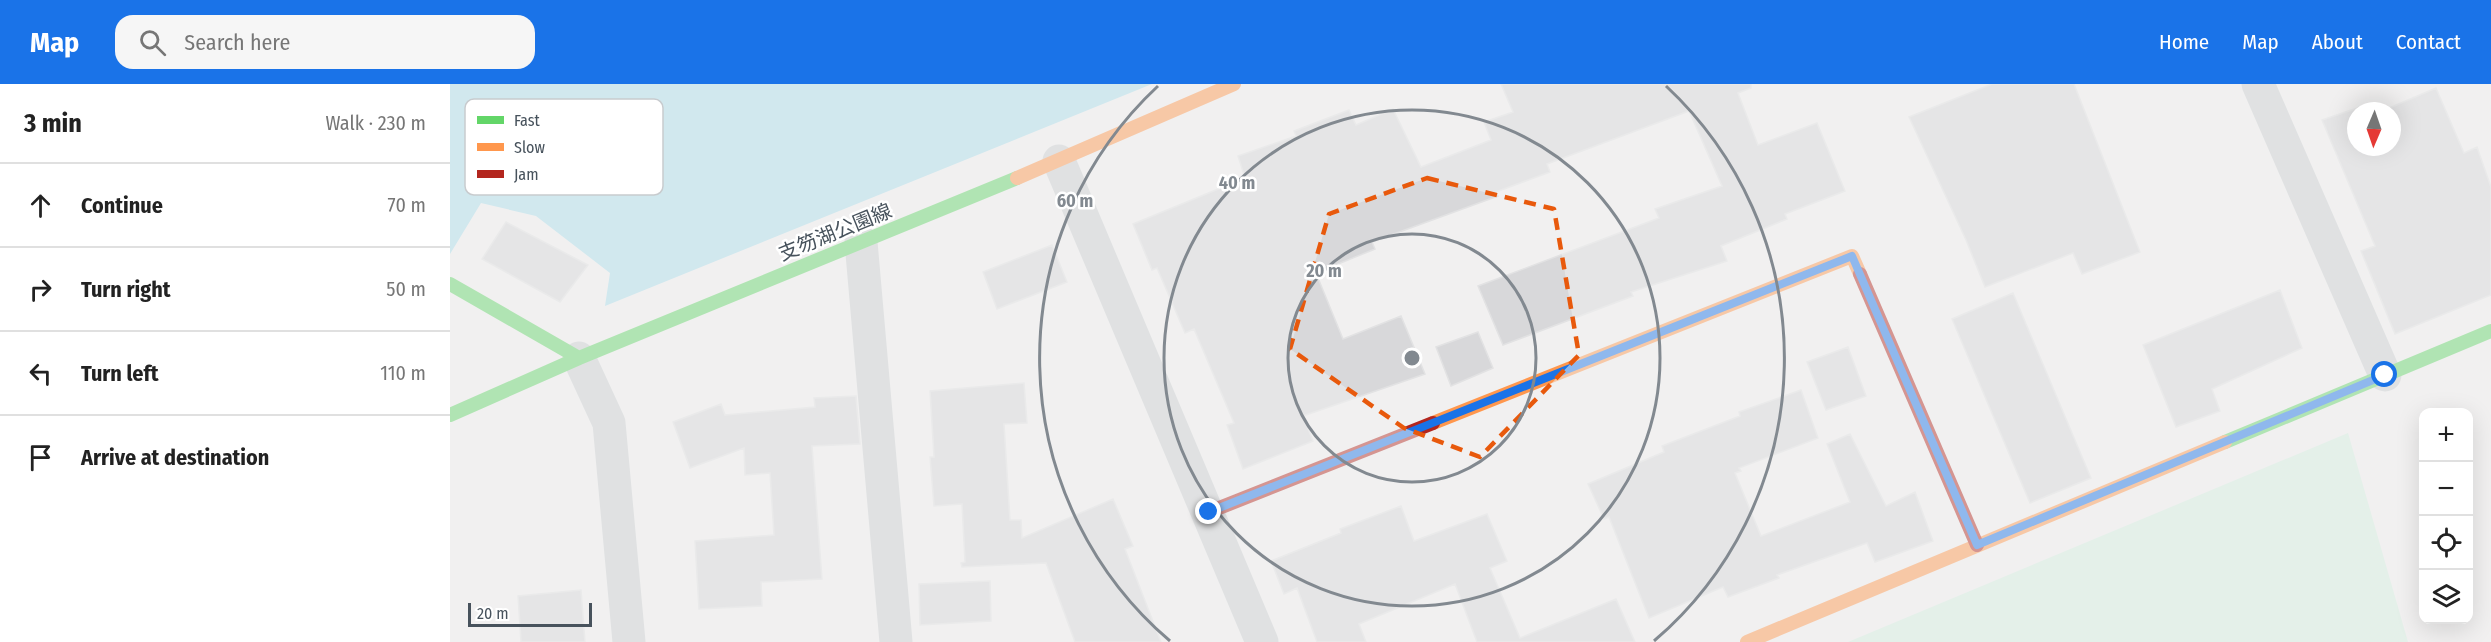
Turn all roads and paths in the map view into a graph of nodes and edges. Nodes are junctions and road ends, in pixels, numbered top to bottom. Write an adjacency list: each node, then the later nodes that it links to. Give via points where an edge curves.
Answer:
1 (1234, 84): 3 (street, 支笏湖公園線)
2 (2260, 85): 8 (street)
3 (1059, 162): 4 (street, 支笏湖公園線); 10 (street)
4 (861, 242): 7 (street, 支笏湖公園線); 13 (street)
5 (450, 284): 7 (street)
6 (2491, 331): 8 (street)
7 (579, 358): 9 (street, 支笏湖公園線); 12 (street, via 609,423)
8 (2385, 375): 11 (street)
9 (450, 415)
10 (1209, 512): 11 (street, via 1852,256); 14 (street)
11 (1977, 545): 15 (street)
12 (629, 642)
13 (896, 642)
14 (1262, 642)
15 (1747, 642)

